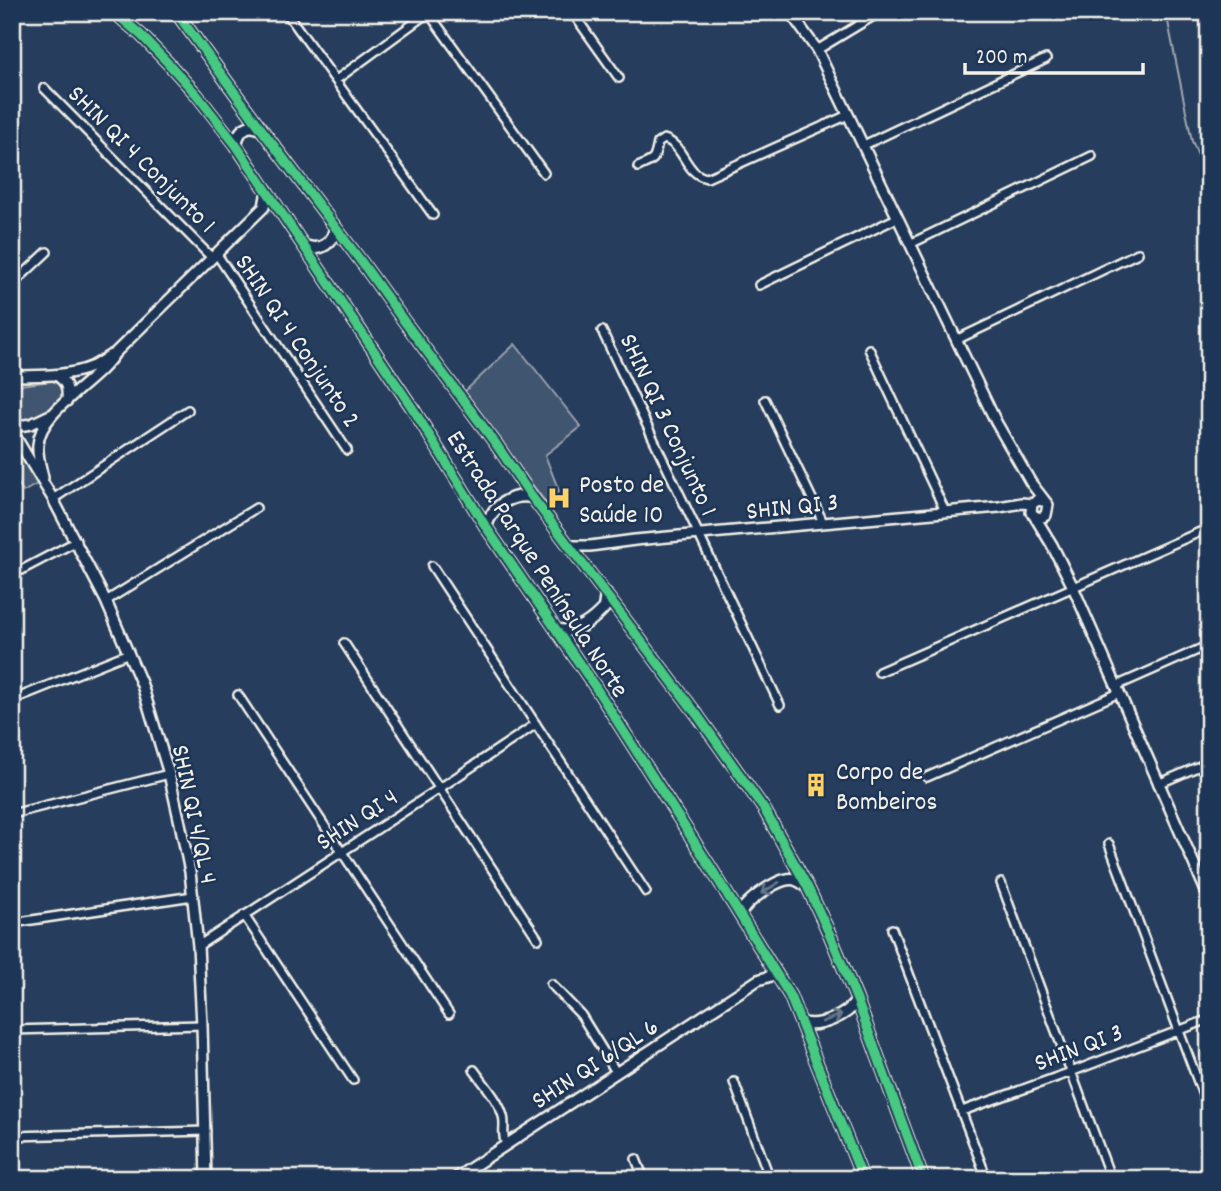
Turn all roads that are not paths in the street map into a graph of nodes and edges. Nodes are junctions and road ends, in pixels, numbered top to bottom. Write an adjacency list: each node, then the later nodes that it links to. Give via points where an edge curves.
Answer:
1 (114, 12): 15 (main road, Estrada Parque Península Norte, via 167,62)
2 (176, 12): 14 (main road, Estrada Parque Península Norte)
3 (286, 12): 11 (street)
4 (428, 12): 11 (street); 19 (street)
5 (572, 12): 10 (street)
6 (790, 12): 8 (street)
7 (880, 12): 8 (street)
8 (817, 50): 13 (street)
9 (1046, 59): 16 (street)
10 (619, 78)
11 (336, 80): 23 (street)
12 (44, 88): 30 (street, SHIN QI 4 Conjunto 1)
13 (848, 114): 16 (street); 18 (street, via 707,178 689,169 668,139 658,144 653,160)
14 (262, 130): 15 (main road, via 244,128); 25 (main road, Estrada Parque Península Norte)
15 (236, 145): 20 (main road, Estrada Parque Península Norte)
16 (864, 145): 24 (street)
17 (1092, 156): 26 (street)
18 (638, 167)
19 (544, 173)
20 (267, 190): 21 (street); 22 (main road, Estrada Parque Península Norte)
21 (264, 207): 22 (street); 30 (street, SHIN QI 4/QL 4)
22 (279, 207): 27 (main road, Estrada Parque Península Norte)
23 (433, 215)
24 (897, 218): 26 (street); 32 (street)
25 (335, 226): 27 (main road, via 326,246); 47 (main road, Estrada Parque Península Norte)
26 (910, 244): 34 (street)
27 (304, 246): 57 (main road, Estrada Parque Península Norte)
28 (47, 252): 31 (street)
29 (1138, 253): 34 (street)
30 (214, 255): 36 (street, SHIN QI 4/QL 4); 44 (street, SHIN QI 4 Conjunto 2)
31 (12, 285)
32 (759, 285)
33 (602, 331): 59 (street, SHIN QI 3 Conjunto 1)
34 (956, 340): 46 (street)
35 (869, 349): 53 (street)
36 (115, 353): 37 (street, SHIN QI 4/QL 4, via 89,368); 40 (street, SHIN QI 4/QL 4)
37 (56, 374): 38 (street, SHIN QI 4/QL 4); 40 (street, via 66,383)
38 (12, 376)
39 (765, 400): 56 (street)
40 (67, 401): 42 (street, SHIN QI 4/QL 4)
41 (188, 410): 48 (street)
42 (54, 413): 43 (street); 45 (street, SHIN QI 4/QL 4, via 37,445)
43 (12, 429): 45 (street, SHIN QI 4/QL 4)
44 (347, 450)
45 (45, 483): 48 (street, SHIN QI 4/QL 4)
46 (1031, 483): 49 (street); 50 (street)
47 (532, 497): 57 (main road, via 501,504 492,511); 62 (main road, Estrada Parque Península Norte)
48 (53, 499): 60 (street, SHIN QI 4/QL 4)
49 (1043, 501): 50 (street); 54 (street, via 1048,505)
50 (1033, 503): 51 (street, SHIN QI 3); 55 (street)
51 (999, 507): 53 (street, SHIN QI 3); 55 (street, SHIN QI 3, via 1018,508)
52 (256, 508): 69 (street)
53 (945, 511): 56 (street, SHIN QI 3)
54 (1046, 515): 55 (street); 61 (street)
55 (1034, 516): 61 (street)
56 (822, 523): 59 (street, SHIN QI 3)
57 (486, 527): 70 (main road, Estrada Parque Península Norte)
58 (1209, 528): 67 (street)
59 (699, 535): 63 (street, SHIN QI 3); 78 (street, SHIN QI 3 Conjunto 1)
60 (77, 541): 66 (street); 69 (street, SHIN QI 4/QL 4)
61 (1052, 545): 67 (street)
62 (569, 546): 63 (street, SHIN QI 3); 64 (main road, Estrada Parque Península Norte)
63 (590, 546): 64 (street)
64 (578, 558): 68 (main road, Estrada Parque Península Norte)
65 (432, 566): 79 (street)
66 (12, 575)
67 (1073, 587): 74 (street); 75 (street)
68 (606, 594): 70 (main road, via 604,608 590,620 570,631); 90 (main road, Estrada Parque Península Norte, via 756,799)
69 (106, 601): 73 (street, SHIN QI 4/QL 4)
70 (556, 629): 95 (main road, Estrada Parque Península Norte)
71 (344, 643): 84 (street)
72 (1209, 645): 75 (street)
73 (130, 653): 77 (street); 81 (street, SHIN QI 4/QL 4)
74 (879, 672)
75 (1117, 690): 82 (street); 83 (street)
76 (238, 695): 87 (street)
77 (12, 700)
78 (779, 705)
79 (536, 724): 84 (street, SHIN QI 4); 91 (street)
80 (1209, 762): 83 (street)
81 (169, 774): 85 (street); 92 (street, SHIN QI 4/QL 4)
82 (928, 777)
83 (1158, 785): 88 (street)
84 (440, 788): 87 (street, SHIN QI 4); 98 (street)
85 (12, 814)
86 (1109, 844): 110 (street)
87 (342, 852): 94 (street, SHIN QI 4); 105 (street)
88 (1205, 880): 93 (street)
89 (1001, 883): 113 (street)
90 (807, 886): 95 (main road, one-way to 95, via 793,878 783,880 748,902); 104 (main road, Estrada Parque Península Norte)
91 (646, 892)
92 (192, 896): 96 (street); 99 (street, SHIN QI 4/QL 4)
93 (1209, 898)
94 (244, 915): 99 (street, SHIN QI 4); 114 (street)
95 (740, 915): 100 (main road, Estrada Parque Península Norte)
96 (12, 923)
97 (892, 929): 116 (street)
98 (538, 939)
99 (198, 946): 108 (street, SHIN QI 4/QL 4)
100 (771, 964): 101 (main road, Estrada Parque Península Norte); 102 (street, SHIN QI 6/QL 6)
101 (777, 974): 102 (street, SHIN QI 6/QL 6); 107 (main road, Estrada Parque Península Norte)
102 (758, 980): 112 (street, SHIN QI 6/QL 6)
103 (551, 984): 112 (street, via 581,1015)
104 (857, 1000): 107 (main road, one-way to 104, via 814,1025 843,1014); 127 (main road, Estrada Parque Península Norte)
105 (449, 1014)
106 (1209, 1019): 110 (street, SHIN QI 3)
107 (802, 1023): 126 (main road, Estrada Parque Península Norte)
108 (202, 1024): 109 (street); 118 (street, SHIN QI 4/QL 4)
109 (12, 1030)
110 (1178, 1030): 113 (street, SHIN QI 3); 117 (street)
111 (474, 1070): 120 (street, via 500,1107)
112 (616, 1072): 120 (street, SHIN QI 6/QL 6)
113 (1071, 1072): 116 (street, SHIN QI 3); 129 (street)
114 (353, 1080)
115 (734, 1082): 125 (street)
116 (962, 1111): 128 (street)
117 (1209, 1111)
118 (206, 1131): 119 (street); 122 (street, SHIN QI 4/QL 4)
119 (12, 1136)
120 (506, 1144): 123 (street, SHIN QI 6/QL 6)
121 (636, 1158): 124 (street)
122 (206, 1179)
123 (454, 1179)
124 (644, 1179)
125 (770, 1179)
126 (863, 1179)
127 (923, 1179)
128 (987, 1179)
129 (1111, 1179)

